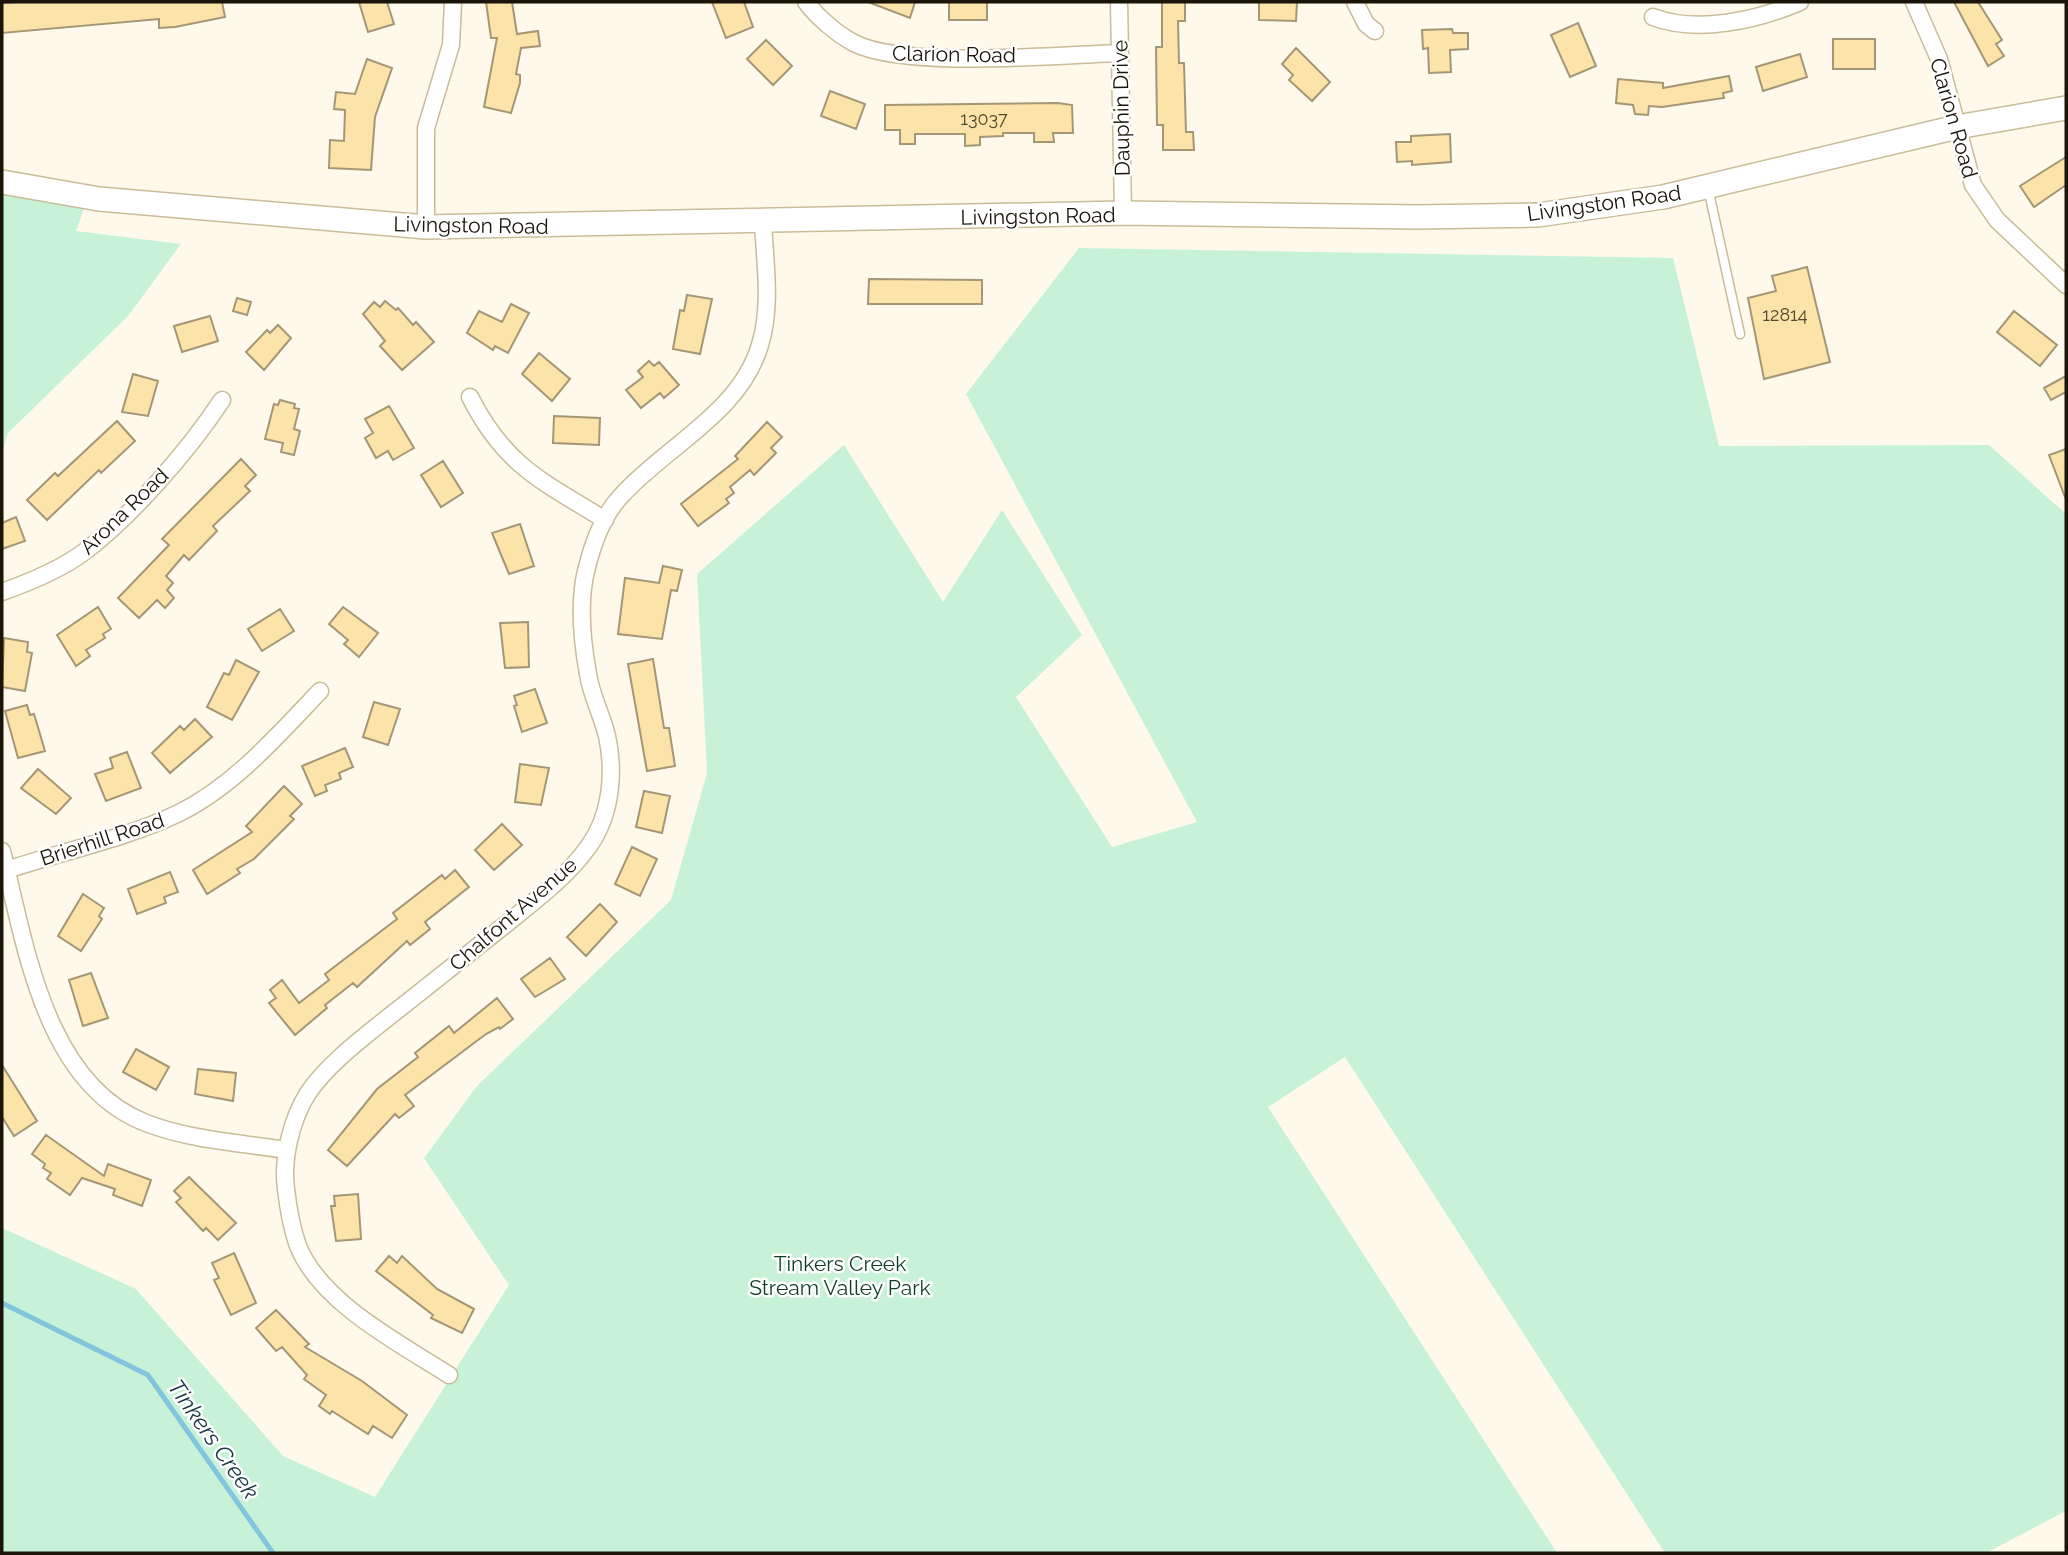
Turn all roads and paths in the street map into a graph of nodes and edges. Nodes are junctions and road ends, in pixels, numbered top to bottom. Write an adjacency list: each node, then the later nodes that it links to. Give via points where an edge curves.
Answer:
1 (453, 2): 16 (street, via 451,45 426,128)
2 (806, 2): 9 (street, Clarion Road, via 855,43 887,53 947,57)
3 (1119, 2): 9 (street, Dauphin Drive)
4 (1355, 2): 8 (street)
5 (1800, 2): 7 (street, via 1772,14 1723,22 1671,24)
6 (1914, 2): 11 (street, Clarion Road, via 1939,59)
7 (1653, 16)
8 (1375, 32)
9 (1119, 52): 14 (street, Dauphin Drive)
10 (2066, 108): 11 (main road, Livingston Road)
11 (1957, 127): 13 (main road, Livingston Road); 17 (street, Clarion Road, via 1965,162 1982,201)
12 (2, 182): 16 (main road, Livingston Road, via 99,199)
13 (1708, 188): 14 (main road, Livingston Road, via 1538,215); 18 (lane)
14 (1123, 214): 15 (main road, Livingston Road)
15 (764, 223): 16 (main road, Livingston Road); 21 (street, Chalfont Avenue, via 766,317 750,371 726,402 619,497)
16 (426, 227)
17 (2066, 285)
18 (1740, 334)
19 (470, 397): 21 (street, via 489,431 517,464)
20 (222, 400): 22 (street, Arona Road, via 199,435 98,540 58,567)
21 (605, 520): 26 (street, Chalfont Avenue, via 586,568 582,599 588,676 610,759 611,787 601,827 578,858 535,900 340,1059 309,1091)
22 (2, 592)
23 (320, 691): 25 (street, Brierhill Road, via 257,755 180,812)
24 (2, 850): 25 (street)
25 (7, 870): 26 (street, via 46,1018 88,1080 120,1109 145,1122 201,1138)
26 (287, 1150): 27 (street, Chalfont Avenue, via 283,1167 287,1199 298,1246 316,1276 375,1327)
27 (449, 1375)

